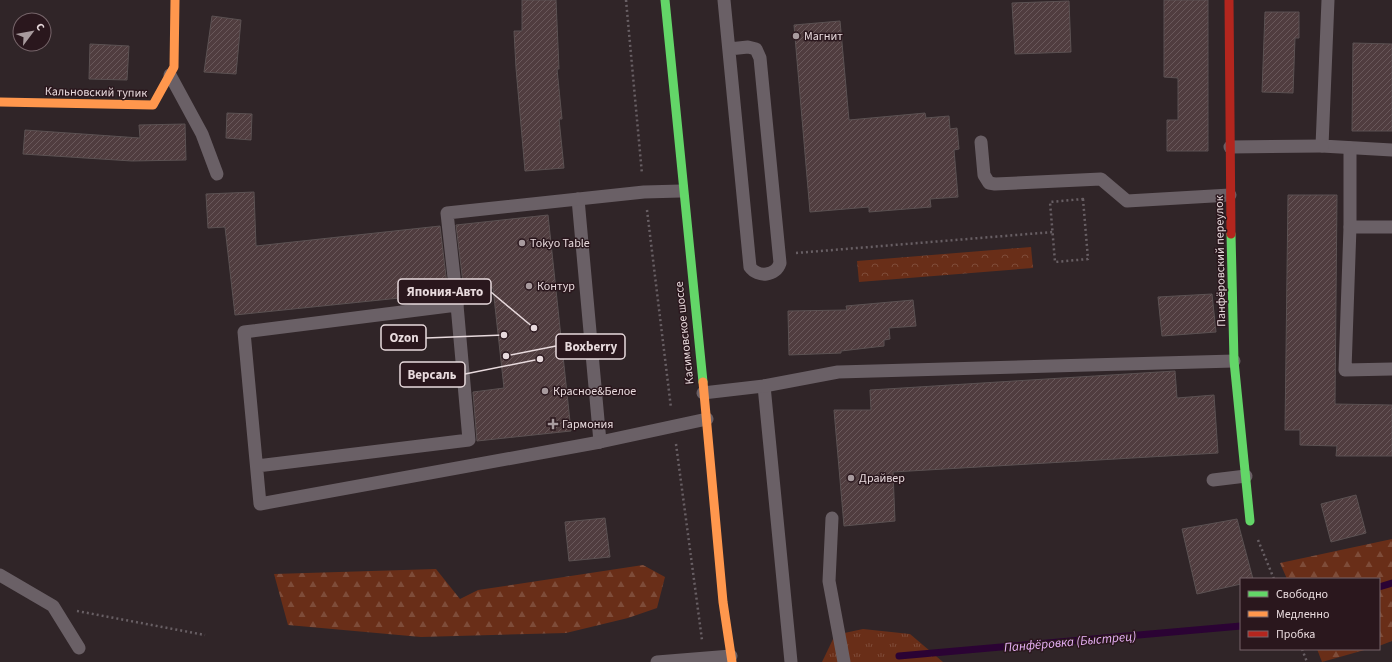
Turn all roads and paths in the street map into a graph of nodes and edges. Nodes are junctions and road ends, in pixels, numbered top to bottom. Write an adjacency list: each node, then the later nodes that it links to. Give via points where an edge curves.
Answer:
1 (174, 0): 8 (street, Кальновский тупик, via 174,67)
2 (626, 0): 17 (path)
3 (665, 0): 16 (street, Касимовское шоссе)
4 (724, 0): 7 (lane)
5 (1229, 0): 12 (street, Панфёровский переулок)
6 (1328, 0): 11 (lane)
7 (729, 49): 7 (lane, via 750,267 753,272 760,274 772,273 778,269 780,263 760,58 756,49)
8 (170, 75): 9 (street, Кальновский тупик, via 153,105); 15 (lane, via 202,134)
9 (0, 102)
10 (981, 142): 18 (lane, via 984,176 989,183 1101,179 1127,201)
11 (1322, 146): 12 (lane); 13 (lane)
12 (1230, 147): 18 (street, Панфёровский переулок)
13 (1350, 148): 14 (lane); 20 (lane)
14 (1392, 150)
15 (217, 174)
16 (681, 191): 17 (lane); 28 (street, Касимовское шоссе)
17 (644, 192): 19 (lane); 30 (path)
18 (1230, 195): 25 (street, Панфёровский переулок)
19 (578, 199): 24 (lane, via 447,213); 31 (lane)
20 (1350, 227): 21 (lane); 26 (lane, via 1345,370)
21 (1392, 227)
22 (1053, 232): 22 (path, via 1055,262 1088,259 1083,199 1050,202); 23 (path)
23 (813, 252)
24 (457, 306): 32 (lane, via 469,440); 32 (lane, via 244,332)
25 (1234, 361): 27 (lane, via 838,372); 33 (street, Панфёровский переулок)
26 (1392, 369)
27 (764, 386): 28 (lane); 46 (lane)
28 (703, 393): 29 (street, Касимовское шоссе)
29 (707, 419): 30 (lane); 44 (street, Касимовское шоссе, via 721,585)
30 (674, 427): 31 (lane); 43 (path)
31 (600, 442): 32 (lane, via 267,504 260,504)
32 (257, 466)
33 (1246, 476): 34 (lane); 36 (street, Панфёровский переулок)
34 (1213, 480)
35 (832, 518): 47 (lane, via 829,582)
36 (1250, 521): 38 (path)
37 (0, 575): 39 (lane)
38 (1274, 578)
39 (53, 606): 40 (path); 41 (lane)
40 (205, 635)
41 (79, 648)
42 (1302, 650): 48 (path)
43 (704, 658): 44 (lane); 45 (lane)
44 (732, 659)
45 (657, 662)
46 (791, 662)
47 (844, 662)
48 (1307, 662)

